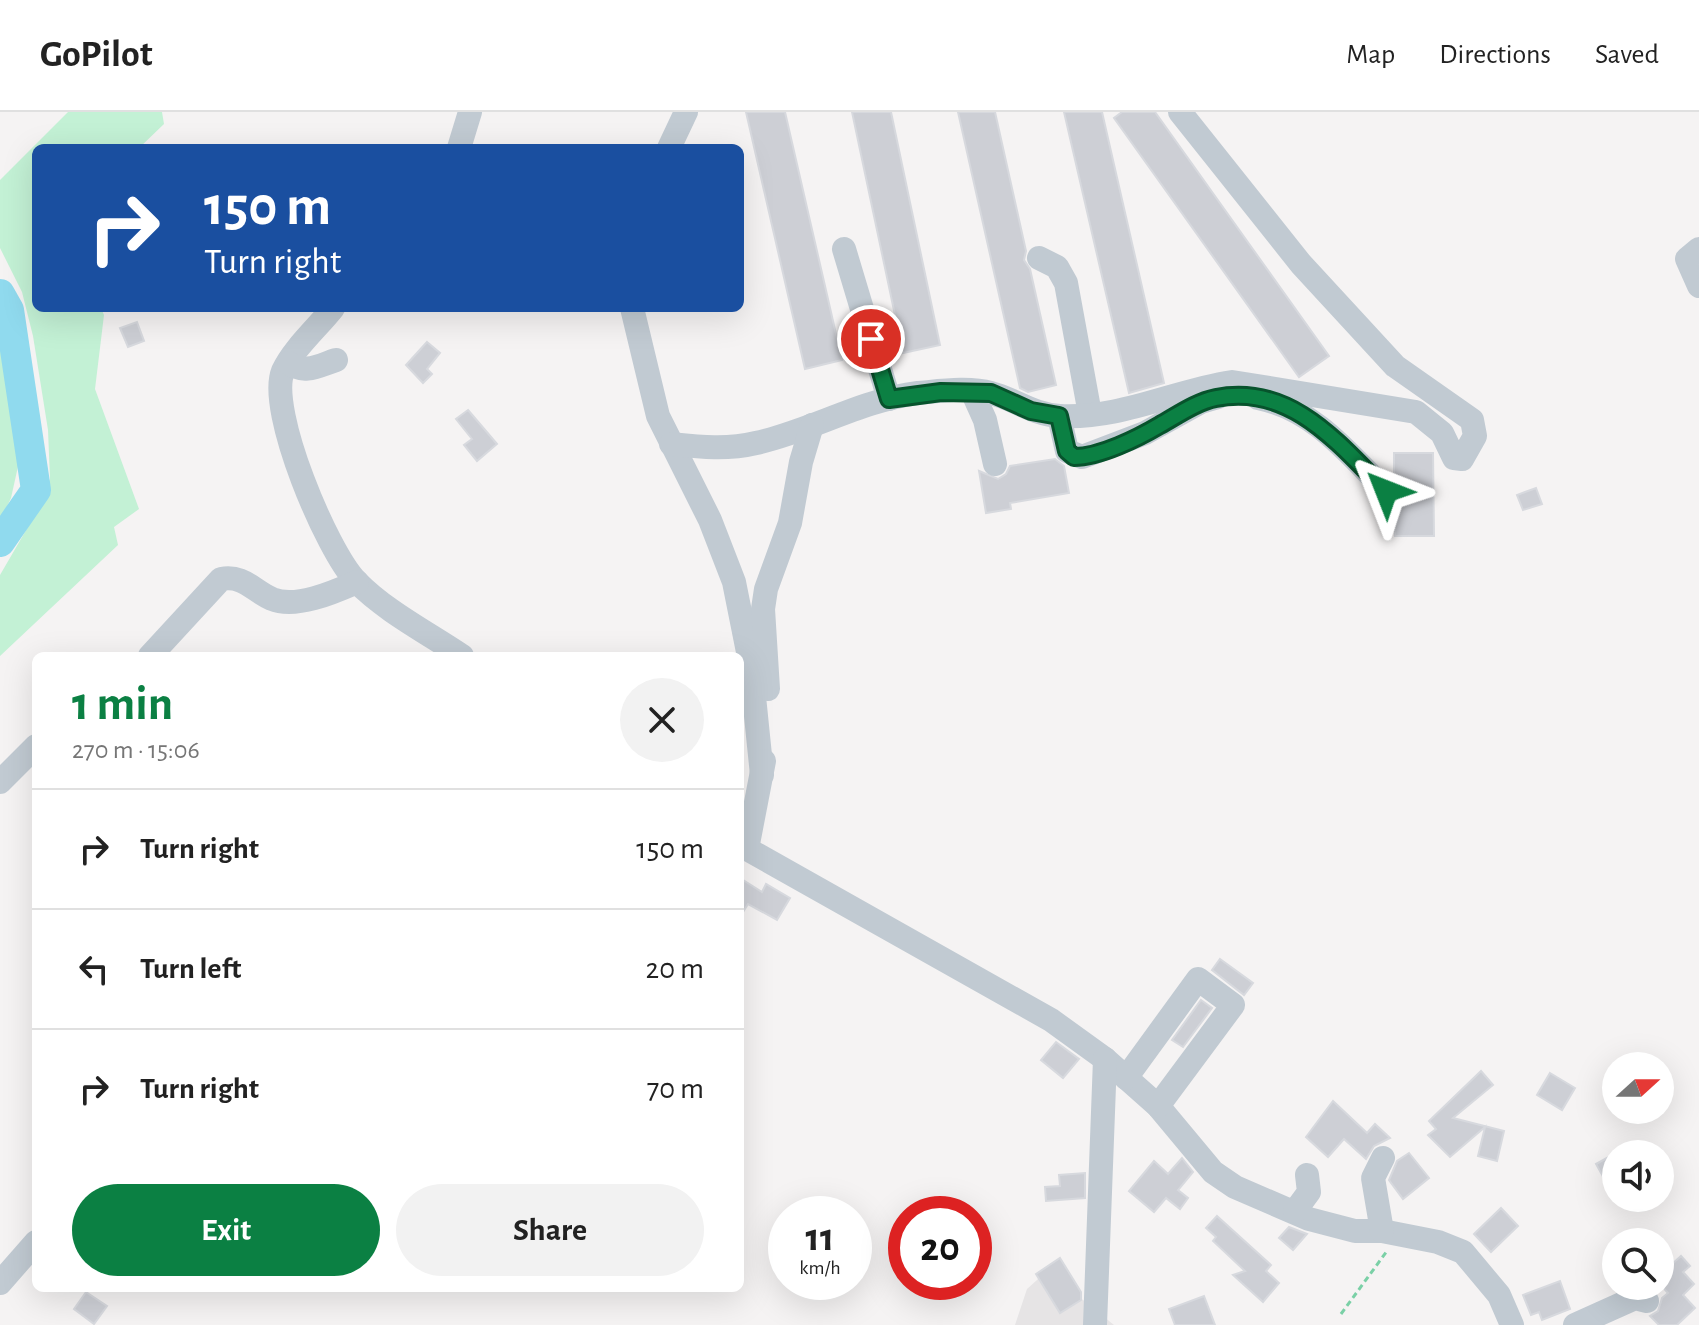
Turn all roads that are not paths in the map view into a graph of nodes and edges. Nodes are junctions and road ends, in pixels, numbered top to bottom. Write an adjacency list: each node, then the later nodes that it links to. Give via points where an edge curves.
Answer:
1 (470, 112): 4 (street)
2 (686, 112): 5 (street)
3 (1180, 112): 16 (street, via 1301,264 1395,366 1472,420 1475,436 1468,454 1457,460 1442,433 1416,412 1232,382 1132,410)
4 (460, 144)
5 (671, 144)
6 (844, 249): 15 (street)
7 (1699, 249): 9 (street, via 1687,259)
8 (1039, 258): 16 (street, via 1057,267 1066,283)
9 (1699, 286)
10 (330, 312): 13 (street)
11 (633, 312): 19 (street, via 658,416)
12 (336, 360): 13 (street, via 308,369)
13 (289, 363): 22 (street, via 280,382 284,424 336,556)
14 (972, 391): 15 (street); 17 (street); 20 (street)
15 (889, 399): 18 (street)
16 (1090, 414): 17 (street)
17 (1059, 416): 21 (street, via 1067,451 1082,457 1216,398 1243,395 1271,401 1295,408 1324,429)
18 (811, 424): 19 (street, via 757,443 712,449); 26 (street, via 790,523 763,609 768,727)
19 (671, 444): 26 (street, via 734,582 751,667)
20 (995, 464)
21 (1386, 491)
22 (357, 582): 23 (street, via 289,602 272,599 242,579 221,579); 24 (street)
23 (154, 652)
24 (456, 652)
25 (32, 750): 27 (street)
26 (762, 775): 28 (street)
27 (0, 782)
28 (744, 847): 30 (street, via 1051,1020)
29 (1156, 1036): 31 (street); 31 (street, via 1198,979 1233,1005); 32 (street)
30 (1105, 1059): 32 (street); 41 (street)
31 (1192, 1060): 33 (street)
32 (1126, 1078): 33 (street)
33 (1158, 1106): 36 (street, via 1213,1172 1235,1187)
34 (1383, 1158): 37 (street, via 1373,1178)
35 (1307, 1175): 36 (street, via 1309,1192)
36 (1295, 1211): 37 (street, via 1355,1231)
37 (1391, 1233): 42 (street, via 1463,1252 1499,1295)
38 (32, 1247): 39 (street)
39 (0, 1283)
40 (1647, 1301): 43 (street, via 1635,1298)
41 (1095, 1325)
42 (1512, 1325)
43 (1575, 1325)

